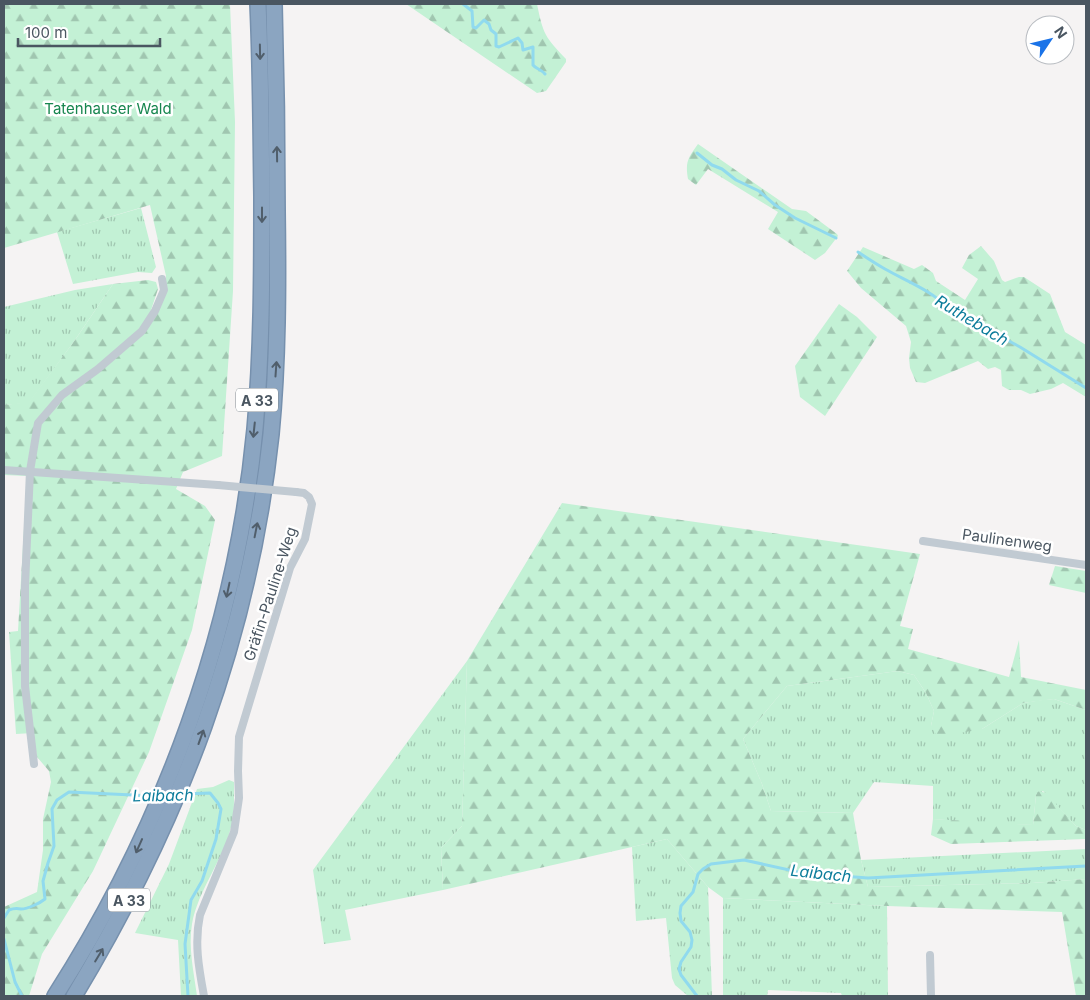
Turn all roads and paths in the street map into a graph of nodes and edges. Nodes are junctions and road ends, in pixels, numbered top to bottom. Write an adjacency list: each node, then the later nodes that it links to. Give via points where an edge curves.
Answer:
1 (258, 4): 10 (highway, A 33, one-way to 10, via 262,272 254,431 243,517 224,610 196,706 166,785 112,900)
2 (274, 4): 11 (highway, A 33, one-way to 2, via 112,933 177,800 218,688 243,597 259,514 276,365 278,268)
3 (162, 279): 5 (street, via 164,290 156,311 142,331 62,395 38,423)
4 (4, 470): 5 (street, Gräfin-Pauline-Weg)
5 (30, 471): 8 (street, via 25,677); 12 (street, Gräfin-Pauline-Weg, bridge, via 296,492 304,493 312,504 305,540 290,568 239,737 238,817 198,925 197,949)
6 (923, 541): 7 (street, Paulinenweg)
7 (1086, 565)
8 (34, 764)
9 (930, 955): 13 (street)
10 (56, 996)
11 (74, 996)
12 (204, 996)
13 (931, 996)

